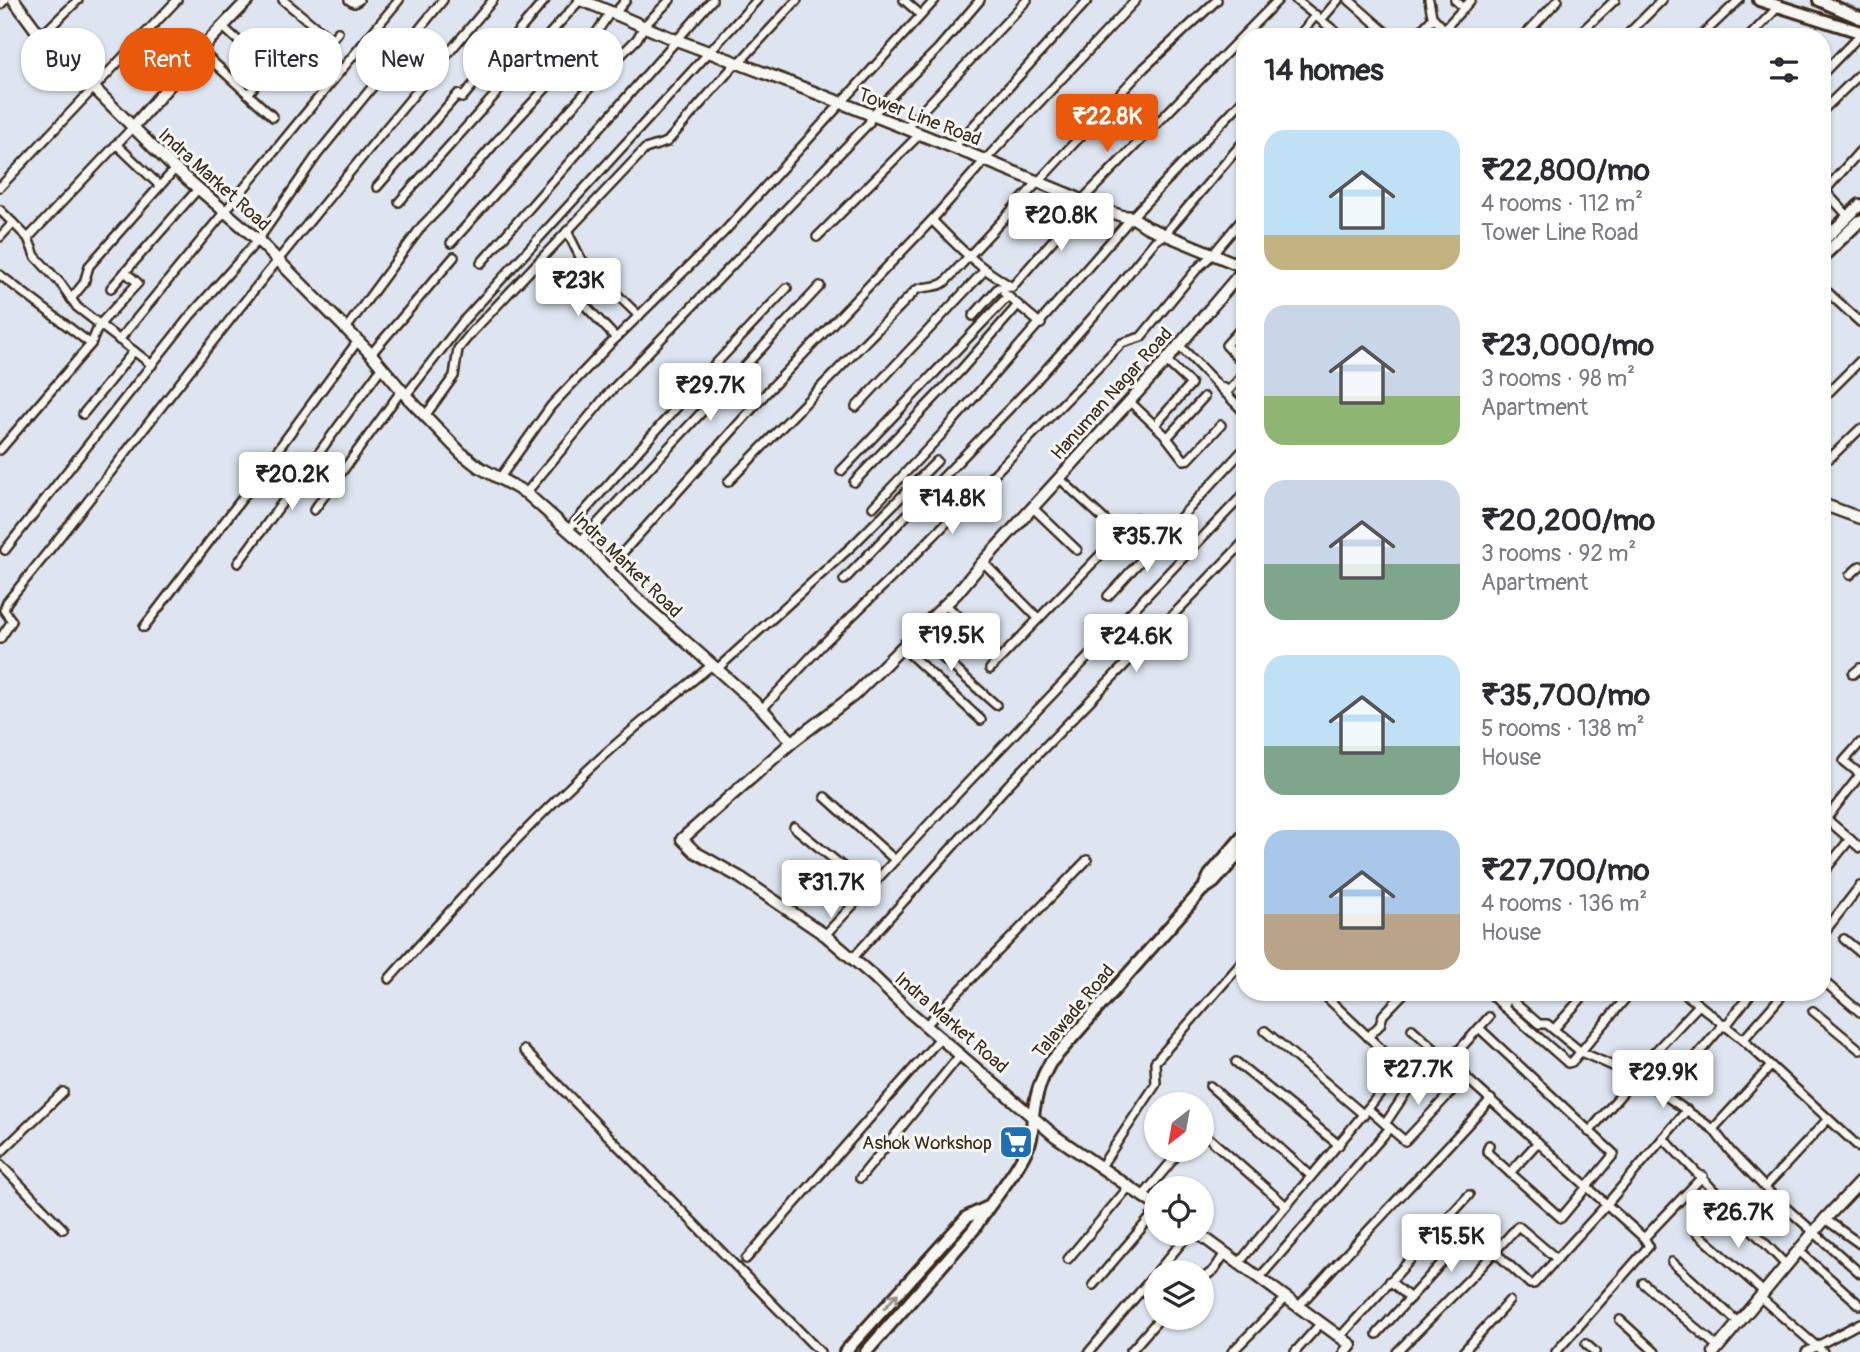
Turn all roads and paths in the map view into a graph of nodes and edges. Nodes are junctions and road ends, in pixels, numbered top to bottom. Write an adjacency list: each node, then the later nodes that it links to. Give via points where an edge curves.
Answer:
1 (5, 0): 39 (street)
2 (14, 0): 49 (street, Indra Market Road)
3 (78, 0): 50 (street)
4 (177, 0): 75 (street)
5 (248, 0): 48 (street)
6 (283, 0): 51 (street)
7 (349, 0): 8 (street)
8 (359, 0)
9 (399, 0): 106 (street)
10 (443, 0): 119 (street, via 317,155)
11 (493, 0): 125 (street)
12 (545, 0): 99 (street, via 463,98 458,94)
13 (580, 0): 42 (street, Tower Line Road); 102 (street)
14 (626, 0): 42 (street)
15 (670, 0): 47 (street)
16 (712, 0): 68 (street)
17 (757, 0): 70 (street)
18 (797, 0): 71 (street)
19 (904, 0): 43 (street)
20 (935, 0): 43 (street)
21 (980, 0): 84 (street)
22 (1027, 0): 87 (street)
23 (1088, 0): 90 (street)
24 (1136, 0): 93 (street)
25 (1217, 0): 95 (street, via 1144,68)
26 (1278, 0): 52 (street)
27 (1296, 0): 44 (street)
28 (1338, 0): 44 (street)
29 (1347, 0): 55 (street); 56 (street)
30 (1429, 0): 45 (street)
31 (1455, 0): 41 (street)
32 (1472, 0): 41 (street)
33 (1558, 0): 60 (street)
34 (1615, 0): 61 (street)
35 (1662, 0): 62 (street)
36 (1739, 0): 63 (street)
37 (1759, 0): 40 (main road)
38 (1819, 0): 46 (main road)
39 (0, 5)
40 (1779, 6): 64 (street); 66 (main road)
41 (1464, 8): 59 (street)
42 (613, 12): 47 (street, Tower Line Road); 147 (street, via 410,241)
43 (921, 15): 82 (street)
44 (1318, 18): 53 (street); 54 (street)
45 (1433, 18): 57 (street); 58 (street)
46 (1860, 18)
47 (645, 25): 68 (street, Tower Line Road); 120 (street)
48 (223, 27): 65 (street); 67 (street)
49 (36, 28)
50 (49, 28)
51 (317, 28)
52 (1251, 28)
53 (1307, 28)
54 (1330, 28)
55 (1375, 28)
56 (1380, 28)
57 (1424, 28)
58 (1443, 28)
59 (1445, 28)
60 (1531, 28)
61 (1585, 28)
62 (1634, 28)
63 (1709, 28)
64 (1758, 28)
65 (229, 32)
66 (1860, 34): 73 (street)
67 (215, 35)
68 (676, 40): 70 (street, Tower Line Road); 126 (street)
69 (1236, 43): 103 (street)
70 (710, 52): 71 (street, Tower Line Road); 164 (street, via 464,320)
71 (738, 62): 82 (street, Tower Line Road); 113 (street, via 667,142 645,149)
72 (215, 64): 80 (street)
73 (1831, 65)
74 (1860, 74): 81 (street)
75 (105, 75)
76 (89, 91): 98 (street)
77 (97, 91): 86 (street, Indra Market Road)
78 (164, 91): 86 (street)
79 (250, 91): 80 (street)
80 (248, 94): 85 (street)
81 (1831, 102)
82 (840, 103): 84 (street, Tower Line Road); 142 (street, via 724,232)
83 (1236, 107): 107 (street)
84 (871, 116): 87 (street, Tower Line Road); 184 (street, via 606,396)
85 (273, 117)
86 (133, 127): 89 (street); 94 (street, Indra Market Road)
87 (905, 129): 88 (street, Tower Line Road)
88 (919, 135): 90 (street, Tower Line Road); 117 (street)
89 (116, 145): 97 (street); 118 (street)
90 (954, 147): 93 (street, Tower Line Road)
91 (1236, 150): 115 (street)
92 (1860, 151): 96 (street)
93 (985, 160): 95 (street, Tower Line Road); 109 (street)
94 (175, 169): 97 (street); 100 (street, Indra Market Road)
95 (1037, 181): 103 (street, Tower Line Road); 124 (street)
96 (1831, 183)
97 (160, 186): 140 (street, via 89,266)
98 (0, 187)
99 (377, 187)
100 (198, 189): 106 (street, Indra Market Road); 129 (street)
101 (1831, 200): 108 (street)
102 (398, 202)
103 (1080, 202): 107 (street, Tower Line Road); 134 (street, via 1075,215)
104 (1860, 205): 108 (main road)
105 (0, 210): 111 (street)
106 (225, 213): 119 (street, Indra Market Road); 150 (street)
107 (1132, 216): 115 (street, Tower Line Road); 145 (street)
108 (1848, 216): 114 (main road)
109 (932, 220): 124 (street); 201 (street, via 760,400)
110 (1860, 221): 121 (main road)
111 (13, 223): 116 (street); 118 (street)
112 (1236, 227): 122 (street)
113 (567, 231): 142 (street, via 581,259); 170 (street, via 458,349 454,376)
114 (1831, 233)
115 (1165, 234): 122 (street, Tower Line Road); 203 (street, via 1154,241 1035,382)
116 (0, 237)
117 (817, 237)
118 (28, 238): 140 (street, via 35,256)
119 (258, 240): 125 (street, Indra Market Road); 159 (street)
120 (451, 243)
121 (1831, 248)
122 (1213, 254): 127 (street, Tower Line Road); 217 (street, via 1147,331 1122,343)
123 (454, 257): 155 (street)
124 (967, 257): 128 (street); 182 (street, via 940,286 916,290)
125 (277, 261): 147 (street, Indra Market Road); 209 (street, via 71,526 6,602 12,621)
126 (481, 263)
127 (1236, 264)
128 (984, 271): 134 (street); 168 (street)
129 (125, 272): 135 (street); 146 (street, via 138,283)
130 (0, 275): 152 (street)
131 (1236, 277): 153 (street, Hanuman Nagar Road)
132 (560, 279): 149 (street)
133 (820, 286): 194 (street)
134 (1012, 287): 137 (street)
135 (111, 288)
136 (788, 288): 193 (street)
137 (998, 288): 139 (street); 143 (street)
138 (1831, 295): 144 (street)
139 (1008, 296): 141 (street); 179 (street)
140 (71, 299): 146 (street)
141 (1018, 304): 145 (street); 183 (street)
142 (639, 316): 149 (street)
143 (974, 316)
144 (1860, 322)
145 (1041, 324): 186 (street)
146 (99, 325): 150 (street); 152 (street)
147 (345, 330): 151 (street, Indra Market Road)
148 (1236, 334): 156 (street, via 1226,345)
149 (616, 338): 181 (street, via 551,407)
150 (118, 340): 154 (street)
151 (357, 342): 155 (street, Indra Market Road); 207 (street)
152 (91, 344): 175 (street)
153 (1178, 345): 157 (street, Hanuman Nagar Road); 162 (street)
154 (134, 351): 159 (street); 169 (street)
155 (371, 355): 160 (street, Indra Market Road)
156 (1236, 356)
157 (1165, 360): 166 (street, Hanuman Nagar Road); 171 (street, via 1191,384)
158 (1860, 361): 163 (street)
159 (152, 365): 195 (street)
160 (382, 367): 164 (street, Indra Market Road); 199 (street)
161 (1236, 383): 162 (street, via 1229,390)
162 (1221, 387): 167 (street)
163 (1831, 390)
164 (404, 393): 170 (street, Indra Market Road); 189 (street)
165 (1204, 397): 174 (street)
166 (1129, 401): 171 (street); 180 (street, Hanuman Nagar Road)
167 (1236, 403)
168 (856, 407)
169 (83, 414)
170 (425, 416): 181 (street, Indra Market Road, via 461,453)
171 (1155, 425): 174 (street)
172 (1222, 425): 174 (street, via 1187,460)
173 (1860, 429): 176 (street)
174 (1167, 438)
175 (0, 450)
176 (1831, 457)
177 (1236, 458): 204 (street)
178 (937, 461): 212 (street, via 853,545)
179 (841, 471)
180 (1059, 478): 187 (street, Hanuman Nagar Road); 192 (street)
181 (499, 479): 184 (street, Indra Market Road)
182 (728, 482)
183 (854, 482)
184 (526, 493): 193 (street, Indra Market Road)
185 (1236, 502): 230 (street)
186 (873, 506)
187 (1032, 507): 197 (street); 198 (street, Hanuman Nagar Road)
188 (1831, 507): 191 (street)
189 (314, 510)
190 (1136, 518): 206 (street)
191 (1860, 518)
192 (1106, 521)
193 (568, 530): 194 (street, Indra Market Road)
194 (581, 541): 201 (street, Indra Market Road)
195 (5, 550)
196 (1236, 550): 240 (street, via 1008,785)
197 (1077, 551)
198 (983, 562): 205 (street, Hanuman Nagar Road); 206 (street)
199 (238, 563)
200 (1860, 566): 202 (street)
201 (608, 569): 212 (street, Indra Market Road)
202 (1850, 575)
203 (844, 580)
204 (1108, 596)
205 (946, 604): 208 (street, Hanuman Nagar Road); 210 (street)
206 (1038, 618): 214 (street)
207 (144, 627)
208 (916, 634): 211 (street, Hanuman Nagar Road); 216 (street)
209 (0, 639)
210 (990, 646)
211 (902, 647): 218 (street); 219 (street, Hanuman Nagar Road, via 854,695)
212 (715, 667): 217 (street, Indra Market Road); 242 (street, via 632,730 574,783)
213 (1860, 668): 215 (street)
214 (990, 669)
215 (1853, 674)
216 (996, 705)
217 (762, 709): 219 (street, Indra Market Road)
218 (981, 720)
219 (792, 741): 237 (street, Indra Market Road, via 682,839 695,852)
220 (1860, 743): 221 (street, via 1844,761)
221 (1860, 775): 223 (street)
222 (825, 797): 230 (street)
223 (1831, 809)
224 (1831, 823): 226 (street)
225 (794, 827): 233 (street, via 855,877)
226 (1850, 839): 228 (street); 232 (street)
227 (1236, 844): 235 (main road, Talawade Road)
228 (1860, 848)
229 (1236, 857): 235 (main road, Talawade Road)
230 (895, 860): 233 (street)
231 (1087, 860): 257 (street)
232 (1831, 863)
233 (876, 881): 237 (street)
234 (1860, 886): 236 (street)
235 (1202, 890): 282 (main road, Talawade Road, via 1050,1063 1040,1080)
236 (1831, 923)
237 (825, 935): 240 (street, Indra Market Road)
238 (1844, 939): 239 (street)
239 (1860, 952)
240 (852, 959): 257 (street, Indra Market Road)
241 (1236, 969): 296 (street, via 1155,1062 1156,1084)
242 (389, 979)
243 (1831, 988): 255 (street)
244 (1330, 1001): 264 (street)
245 (1396, 1001): 264 (street)
246 (1503, 1001): 252 (street)
247 (1579, 1001): 261 (street)
248 (1624, 1001): 269 (street)
249 (1697, 1001): 253 (street)
250 (1745, 1001): 258 (street)
251 (1777, 1001): 265 (street)
252 (1506, 1003): 261 (street); 269 (street, via 1564,1061 1571,1063)
253 (1699, 1005): 258 (street); 275 (street)
254 (1812, 1011): 267 (street)
255 (1860, 1012)
256 (1489, 1017): 259 (street)
257 (927, 1024): 263 (street, Indra Market Road)
258 (1724, 1026): 265 (street); 277 (street)
259 (1479, 1028): 271 (street); 286 (street)
260 (1412, 1029): 268 (street)
261 (1554, 1029): 269 (street)
262 (1265, 1031): 281 (street)
263 (941, 1037): 270 (street, Indra Market Road); 323 (street)
264 (1368, 1037): 281 (street, via 1400,1067)
265 (1743, 1040): 273 (street)
266 (524, 1050): 352 (street)
267 (1860, 1050)
268 (1437, 1051): 271 (street); 284 (street)
269 (1581, 1052): 275 (street)
270 (961, 1054): 282 (street, Indra Market Road); 300 (street)
271 (1449, 1061): 274 (street)
272 (1236, 1062): 290 (street)
273 (1771, 1066): 283 (street); 285 (street)
274 (1466, 1076): 279 (street); 284 (street, via 1405,1141)
275 (1635, 1076): 280 (street); 286 (street)
276 (1210, 1086): 298 (street)
277 (1670, 1087)
278 (63, 1092): 293 (street)
279 (1491, 1099): 288 (street); 340 (street)
280 (1687, 1110): 285 (street); 287 (street)
281 (1366, 1112): 284 (street); 290 (street)
282 (1033, 1115): 296 (street, Indra Market Road); 309 (main road, Talawade Road, via 1031,1139 1019,1164)
283 (1828, 1119): 292 (street); 302 (street)
284 (1387, 1126): 331 (street)
285 (1713, 1129): 302 (street)
286 (1589, 1132): 301 (street, via 1614,1154)
287 (1663, 1138): 299 (street); 308 (street)
288 (1538, 1142): 297 (street); 301 (street)
289 (1214, 1143): 307 (street)
290 (1339, 1145): 298 (street)
291 (1489, 1145): 297 (street, via 1487,1151)
292 (1860, 1148)
293 (0, 1153)
294 (1171, 1162): 306 (street)
295 (0, 1164): 314 (street)
296 (1100, 1168): 303 (street, Indra Market Road)
297 (1510, 1173): 301 (street, via 1561,1218)
298 (1310, 1175): 307 (street)
299 (1703, 1176): 316 (street); 328 (street)
300 (860, 1178)
301 (1587, 1187): 308 (street)
302 (1765, 1187): 315 (street)
303 (1128, 1188): 306 (street, Indra Market Road); 324 (street)
304 (1858, 1188): 311 (street)
305 (1469, 1195): 310 (street)
306 (1143, 1197)
307 (1285, 1205): 326 (street)
308 (1607, 1205): 316 (street); 325 (street)
309 (986, 1208): 353 (main road, Talawade Road, one-way to 309, via 967,1217); 354 (main road, Talawade Road, via 974,1230)
310 (1451, 1214): 332 (street); 337 (street, via 1471,1231)
311 (1825, 1219): 315 (street); 317 (street)
312 (1144, 1224): 334 (street)
313 (1693, 1228): 335 (street)
314 (63, 1229)
315 (1813, 1234): 320 (street); 330 (street)
316 (1644, 1238): 361 (street, via 1649,1247)
317 (1860, 1244)
318 (1214, 1245): 322 (street)
319 (1179, 1246): 355 (street)
320 (1799, 1251): 328 (street); 339 (street)
321 (1494, 1252): 325 (street, via 1532,1284); 325 (street, via 1518,1226); 359 (street)
322 (1225, 1253): 326 (street); 329 (street)
323 (746, 1259)
324 (1068, 1259)
325 (1558, 1259)
326 (1240, 1262): 331 (street)
327 (1672, 1262): 343 (street)
328 (1787, 1266): 335 (street)
329 (1214, 1269)
330 (1860, 1273)
331 (1260, 1277): 336 (street)
332 (1391, 1281): 337 (street); 347 (street)
333 (1643, 1283): 350 (street)
334 (1093, 1285)
335 (1763, 1296): 343 (street); 349 (street)
336 (1287, 1297): 340 (street); 357 (street)
337 (1409, 1298): 346 (street)
338 (1509, 1301): 360 (street)
339 (1860, 1305)
340 (1299, 1306): 342 (street)
341 (1620, 1320): 363 (street)
342 (1321, 1323): 347 (street); 358 (street)
343 (1739, 1323): 350 (street)
344 (1860, 1324): 349 (street)
345 (1149, 1330): 356 (street)
346 (1377, 1334)
347 (1340, 1337): 351 (street)
348 (1586, 1344): 362 (street)
349 (1816, 1347): 364 (street); 365 (street)
350 (1716, 1349)
351 (1351, 1350)
352 (820, 1352)
353 (845, 1352)
354 (866, 1352)
355 (1089, 1352)
356 (1130, 1352)
357 (1232, 1352)
358 (1295, 1352)
359 (1397, 1352)
360 (1464, 1352)
361 (1556, 1352)
362 (1595, 1352)
363 (1655, 1352)
364 (1806, 1352)
365 (1823, 1352)

